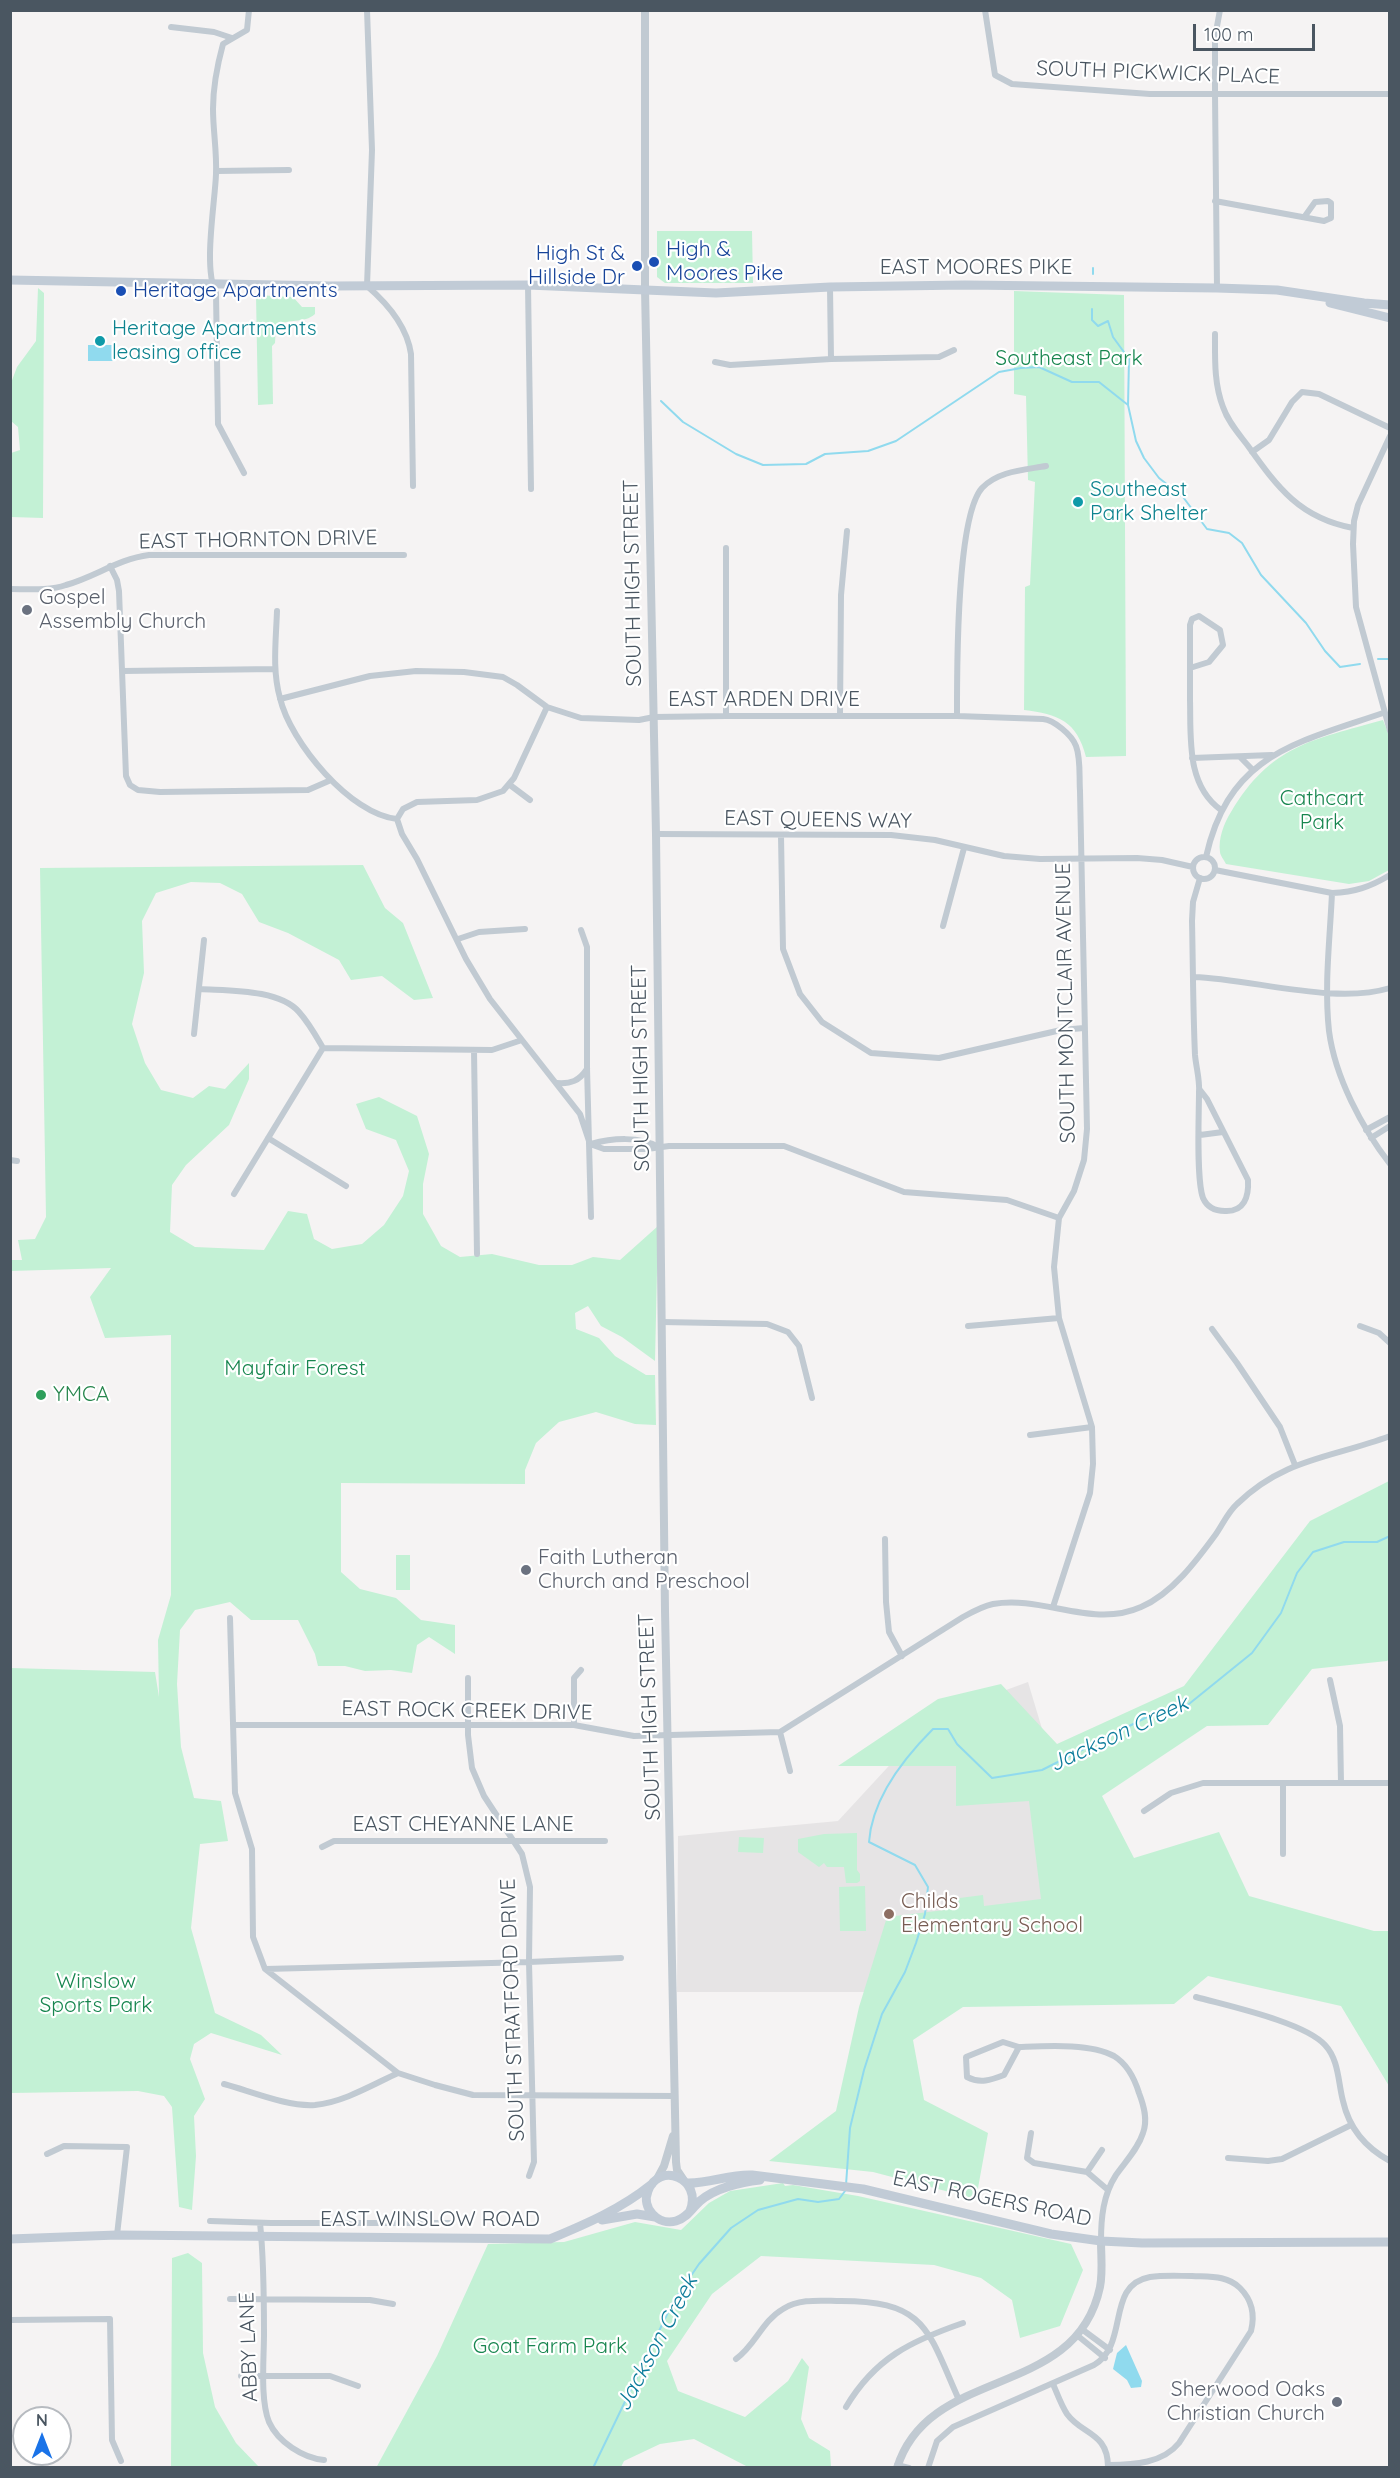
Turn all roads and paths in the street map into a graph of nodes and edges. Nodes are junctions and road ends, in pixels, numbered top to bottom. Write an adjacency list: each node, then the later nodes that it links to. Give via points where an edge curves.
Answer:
1 (249, 10): 7 (street, via 247,30)
2 (367, 10): 17 (street, via 372,150)
3 (645, 10): 20 (street, SOUTH HIGH STREET)
4 (985, 10): 8 (street, SOUTH PICKWICK PLACE, via 994,72 1007,83 1150,94)
5 (1220, 10): 8 (street, via 1215,37)
6 (171, 27): 7 (street)
7 (232, 38): 11 (street, via 223,44 214,81)
8 (1215, 94): 9 (street, SOUTH PICKWICK PLACE); 12 (street)
9 (1389, 94)
10 (290, 170): 11 (street)
11 (217, 171): 15 (street)
12 (1215, 201): 13 (street); 19 (street)
13 (1305, 216): 13 (street, via 1330,220 1331,203 1314,202)
14 (10, 280): 15 (main road, EAST MOORES PIKE)
15 (211, 284): 17 (main road, EAST MOORES PIKE); 32 (street, via 216,293 219,424)
16 (528, 285): 17 (main road, EAST MOORES PIKE); 20 (main road, EAST MOORES PIKE); 34 (street)
17 (367, 286): 33 (street, via 401,322 408,338)
18 (830, 287): 19 (main road, EAST MOORES PIKE); 20 (main road, EAST MOORES PIKE, via 717,293); 26 (street)
19 (1217, 288): 21 (main road, EAST MOORES PIKE)
20 (645, 289): 51 (street, SOUTH HIGH STREET)
21 (1308, 295): 22 (main road, EAST MOORES PIKE); 23 (main road, EAST MOORES PIKE)
22 (1389, 305)
23 (1389, 318)
24 (1215, 334): 30 (street, via 1216,380 1223,407)
25 (954, 350): 26 (street, via 939,357)
26 (831, 359): 27 (street, via 730,365)
27 (716, 362)
28 (1389, 428): 30 (street, via 1319,393 1302,392 1269,440)
29 (1389, 436): 35 (street, via 1358,505)
30 (1252, 452): 35 (street, via 1296,504)
31 (1046, 466): 50 (street, via 999,475 973,503 959,618)
32 (244, 473)
33 (413, 486)
34 (531, 489)
35 (1353, 528): 47 (street, via 1356,607)
36 (847, 531): 49 (street, via 841,595)
37 (726, 548): 48 (street)
38 (404, 555): 39 (street, EAST THORNTON DRIVE, via 149,555)
39 (110, 566): 40 (street, EAST THORNTON DRIVE, via 65,586); 44 (street, via 119,591)
40 (10, 589)
41 (278, 610): 43 (street)
42 (1190, 668): 42 (street, via 1190,625 1199,616 1220,630 1222,645 1209,662); 56 (street)
43 (275, 669): 44 (street); 45 (street)
44 (123, 670): 58 (street, via 126,776 138,790 308,790)
45 (280, 699): 46 (street, EAST ARDEN DRIVE, via 370,676 464,672 503,677); 58 (street, via 290,726)
46 (547, 707): 51 (street, EAST ARDEN DRIVE, via 581,718); 59 (street)
47 (1383, 713): 53 (street); 54 (street, via 1318,734)
48 (726, 716): 49 (street, EAST ARDEN DRIVE); 51 (street, EAST ARDEN DRIVE)
49 (840, 716): 50 (street, EAST ARDEN DRIVE)
50 (957, 716): 52 (street, EAST ARDEN DRIVE)
51 (654, 717): 63 (street, SOUTH HIGH STREET)
52 (1047, 719): 67 (street, SOUTH MONTCLAIR AVENUE, via 1076,746)
53 (1389, 731)
54 (1272, 755): 55 (street); 57 (street)
55 (1240, 757): 56 (street); 57 (street)
56 (1192, 758): 61 (street, via 1205,795)
57 (1253, 770): 61 (street)
58 (331, 780): 62 (street, via 356,803 383,818)
59 (510, 785): 60 (street); 62 (street, via 477,800 410,804)
60 (530, 800)
61 (1221, 810): 66 (street)
62 (397, 819): 76 (street)
63 (656, 834): 64 (street, EAST QUEENS WAY); 98 (street, SOUTH HIGH STREET)
64 (781, 836): 65 (street, EAST QUEENS WAY, via 891,835); 82 (street, via 783,949 800,994 822,1022 871,1053 939,1058)
65 (964, 848): 67 (street, EAST QUEENS WAY, via 1004,856); 73 (street)
66 (1206, 857): 68 (street, via 1199,858); 69 (street, via 1214,863)
67 (1080, 859): 68 (street, EAST QUEENS WAY, via 1137,858); 82 (street, SOUTH MONTCLAIR AVENUE)
68 (1193, 867): 71 (street)
69 (1215, 870): 71 (street, via 1211,876); 72 (street)
70 (1389, 875): 72 (street, via 1370,887)
71 (1200, 878): 78 (street, via 1193,902)
72 (1332, 893): 81 (street)
73 (944, 926)
74 (525, 929): 76 (street, via 479,932)
75 (581, 930): 87 (street, via 588,947)
76 (458, 939): 84 (street, via 490,999)
77 (204, 940): 79 (street)
78 (1194, 976): 81 (street); 89 (street, via 1195,1055)
79 (200, 988): 83 (street); 85 (street, via 282,999 298,1011)
80 (1389, 988): 81 (street)
81 (1328, 994): 92 (street, via 1329,1031 1336,1060)
82 (1084, 1028): 103 (street, SOUTH MONTCLAIR AVENUE, via 1084,1160 1074,1191)
83 (194, 1034)
84 (522, 1040): 86 (street, via 492,1050); 88 (street)
85 (323, 1048): 86 (street); 95 (street)
86 (474, 1050): 104 (street)
87 (587, 1068): 88 (street, via 581,1078 568,1084); 97 (street)
88 (557, 1083): 97 (street, via 580,1114)
89 (1200, 1089): 93 (street); 94 (street)
90 (1389, 1117): 92 (street)
91 (1389, 1126): 96 (street)
92 (1366, 1130): 96 (street)
93 (1223, 1132): 94 (street); 94 (street, via 1248,1180 1249,1192 1237,1210 1211,1209 1203,1198)
94 (1200, 1136)
95 (268, 1138): 100 (street); 101 (street)
96 (1371, 1138): 99 (street)
97 (590, 1144): 98 (street, via 604,1149); 102 (street)
98 (659, 1147): 103 (street, via 784,1146 904,1192 1007,1200); 106 (street, SOUTH HIGH STREET)
99 (1389, 1164)
100 (346, 1186)
101 (234, 1194)
102 (591, 1217)
103 (1059, 1218): 105 (street, SOUTH MONTCLAIR AVENUE, via 1054,1267)
104 (477, 1254)
105 (1059, 1318): 107 (street); 112 (street, SOUTH MONTCLAIR AVENUE)
106 (662, 1322): 111 (street, via 767,1324 788,1332 799,1346); 127 (street, SOUTH HIGH STREET)
107 (968, 1326)
108 (1360, 1326): 110 (street, via 1379,1333)
109 (1212, 1329): 115 (street, via 1280,1427)
110 (1389, 1343)
111 (812, 1398)
112 (1092, 1426): 113 (street); 117 (street, SOUTH MONTCLAIR AVENUE, via 1090,1492)
113 (1030, 1435)
114 (1389, 1436): 115 (street, EAST ROCK CREEK DRIVE)
115 (1295, 1465): 117 (street, EAST ROCK CREEK DRIVE, via 1261,1484 1235,1505 1178,1579 1142,1607 1096,1615)
116 (885, 1539): 119 (street, via 889,1632)
117 (1053, 1607): 119 (street, EAST ROCK CREEK DRIVE, via 1014,1602 990,1604)
118 (230, 1618): 123 (street)
119 (902, 1656): 126 (street, EAST ROCK CREEK DRIVE)
120 (581, 1670): 124 (street, via 574,1678)
121 (468, 1677): 125 (street, SOUTH STRATFORD DRIVE)
122 (1330, 1680): 130 (street, via 1340,1725)
123 (233, 1725): 125 (street, EAST ROCK CREEK DRIVE); 139 (street, via 235,1792 252,1849 253,1937)
124 (574, 1725): 125 (street, EAST ROCK CREEK DRIVE); 127 (street, EAST ROCK CREEK DRIVE, via 634,1736)
125 (468, 1726): 133 (street, SOUTH STRATFORD DRIVE, via 472,1768 484,1796)
126 (780, 1732): 127 (street, EAST ROCK CREEK DRIVE); 128 (street)
127 (668, 1736): 145 (street, SOUTH HIGH STREET)
128 (790, 1771)
129 (1283, 1783): 130 (street); 132 (street, via 1192,1785 1160,1798); 136 (street)
130 (1341, 1783): 131 (street)
131 (1389, 1783)
132 (1144, 1811)
133 (513, 1841): 134 (street, EAST CHEYANNE LANE); 135 (street, EAST CHEYANNE LANE, via 334,1841); 138 (street, SOUTH STRATFORD DRIVE, via 522,1854 530,1887)
134 (605, 1841)
135 (322, 1847)
136 (1283, 1854)
137 (621, 1958): 138 (street)
138 (529, 1962): 139 (street); 144 (street, SOUTH STRATFORD DRIVE)
139 (265, 1969): 142 (street)
140 (1196, 1997): 146 (street, via 1298,2028 1317,2038 1333,2058)
141 (1019, 2047): 141 (street, via 1004,2075 984,2081 967,2077 966,2057 1003,2042); 158 (street, via 1055,2046 1104,2053 1123,2063 1133,2079 1144,2108 1143,2133)
142 (398, 2073): 143 (street, via 343,2098 314,2105); 144 (street, via 473,2095)
143 (224, 2084)
144 (531, 2094): 145 (street); 154 (street, SOUTH STRATFORD DRIVE, via 534,2162)
145 (675, 2096): 147 (street, SOUTH HIGH STREET)
146 (1351, 2125): 151 (street, via 1282,2159); 152 (street, via 1373,2150)
147 (676, 2126): 156 (street, SOUTH HIGH STREET); 157 (street, SOUTH HIGH STREET, via 677,2170)
148 (1030, 2133): 153 (street, via 1027,2158 1034,2163)
149 (1102, 2150): 153 (street)
150 (47, 2154): 165 (street, via 64,2146 127,2147)
151 (1228, 2158)
152 (1389, 2161)
153 (1087, 2172): 158 (street)
154 (529, 2176)
155 (768, 2179): 157 (main road, EAST ROGERS ROAD, via 743,2175 706,2183); 159 (main road, EAST ROGERS ROAD, via 744,2182 709,2194); 168 (main road, EAST ROGERS ROAD, via 863,2189 1051,2234)
156 (654, 2182): 157 (main road, via 673,2176); 160 (main road, via 646,2201); 162 (main road, EAST WINSLOW ROAD)
157 (685, 2182): 159 (main road, via 693,2199)
158 (1108, 2190): 168 (street)
159 (690, 2211): 160 (main road, via 670,2222)
160 (655, 2217): 162 (main road, EAST WINSLOW ROAD, via 637,2214)
161 (210, 2221): 163 (street, EAST WINSLOW ROAD)
162 (594, 2221): 166 (main road, EAST WINSLOW ROAD, via 550,2239)
163 (261, 2223): 164 (street, EAST WINSLOW ROAD); 166 (street)
164 (452, 2223)
165 (117, 2235): 166 (main road, EAST WINSLOW ROAD); 167 (main road, EAST WINSLOW ROAD)
166 (262, 2238): 170 (street, ABBY LANE)
167 (10, 2239)
168 (1101, 2241): 169 (main road, EAST ROGERS ROAD); 175 (street, via 1100,2288)
169 (1389, 2242)
170 (264, 2298): 171 (street); 172 (street); 180 (street, ABBY LANE)
171 (230, 2299)
172 (393, 2304)
173 (10, 2320): 187 (street, via 110,2319 112,2440)
174 (963, 2323): 176 (street)
175 (1081, 2333): 177 (street); 178 (street); 184 (street, via 1053,2357)
176 (930, 2335): 179 (street, via 904,2311 884,2304 801,2302 776,2314 748,2351); 184 (street); 185 (street, via 884,2360)
177 (1110, 2350): 178 (street); 189 (street, via 1124,2296 1144,2279 1223,2278 1240,2288 1252,2308 1253,2325 1248,2337 1175,2448 1152,2460)
178 (1105, 2358): 182 (street)
179 (736, 2359)
180 (264, 2374): 181 (street); 183 (street, via 330,2376); 186 (street, ABBY LANE, via 270,2422 298,2452)
181 (241, 2376)
182 (1053, 2384): 189 (street, via 1067,2414 1101,2443); 191 (street, via 944,2433 937,2441)
183 (358, 2385)
184 (959, 2400): 188 (street, via 922,2424)
185 (846, 2407)
186 (324, 2460)
187 (121, 2461)
188 (897, 2466): 190 (street)
189 (1108, 2466)
190 (909, 2468)
191 (928, 2468)

